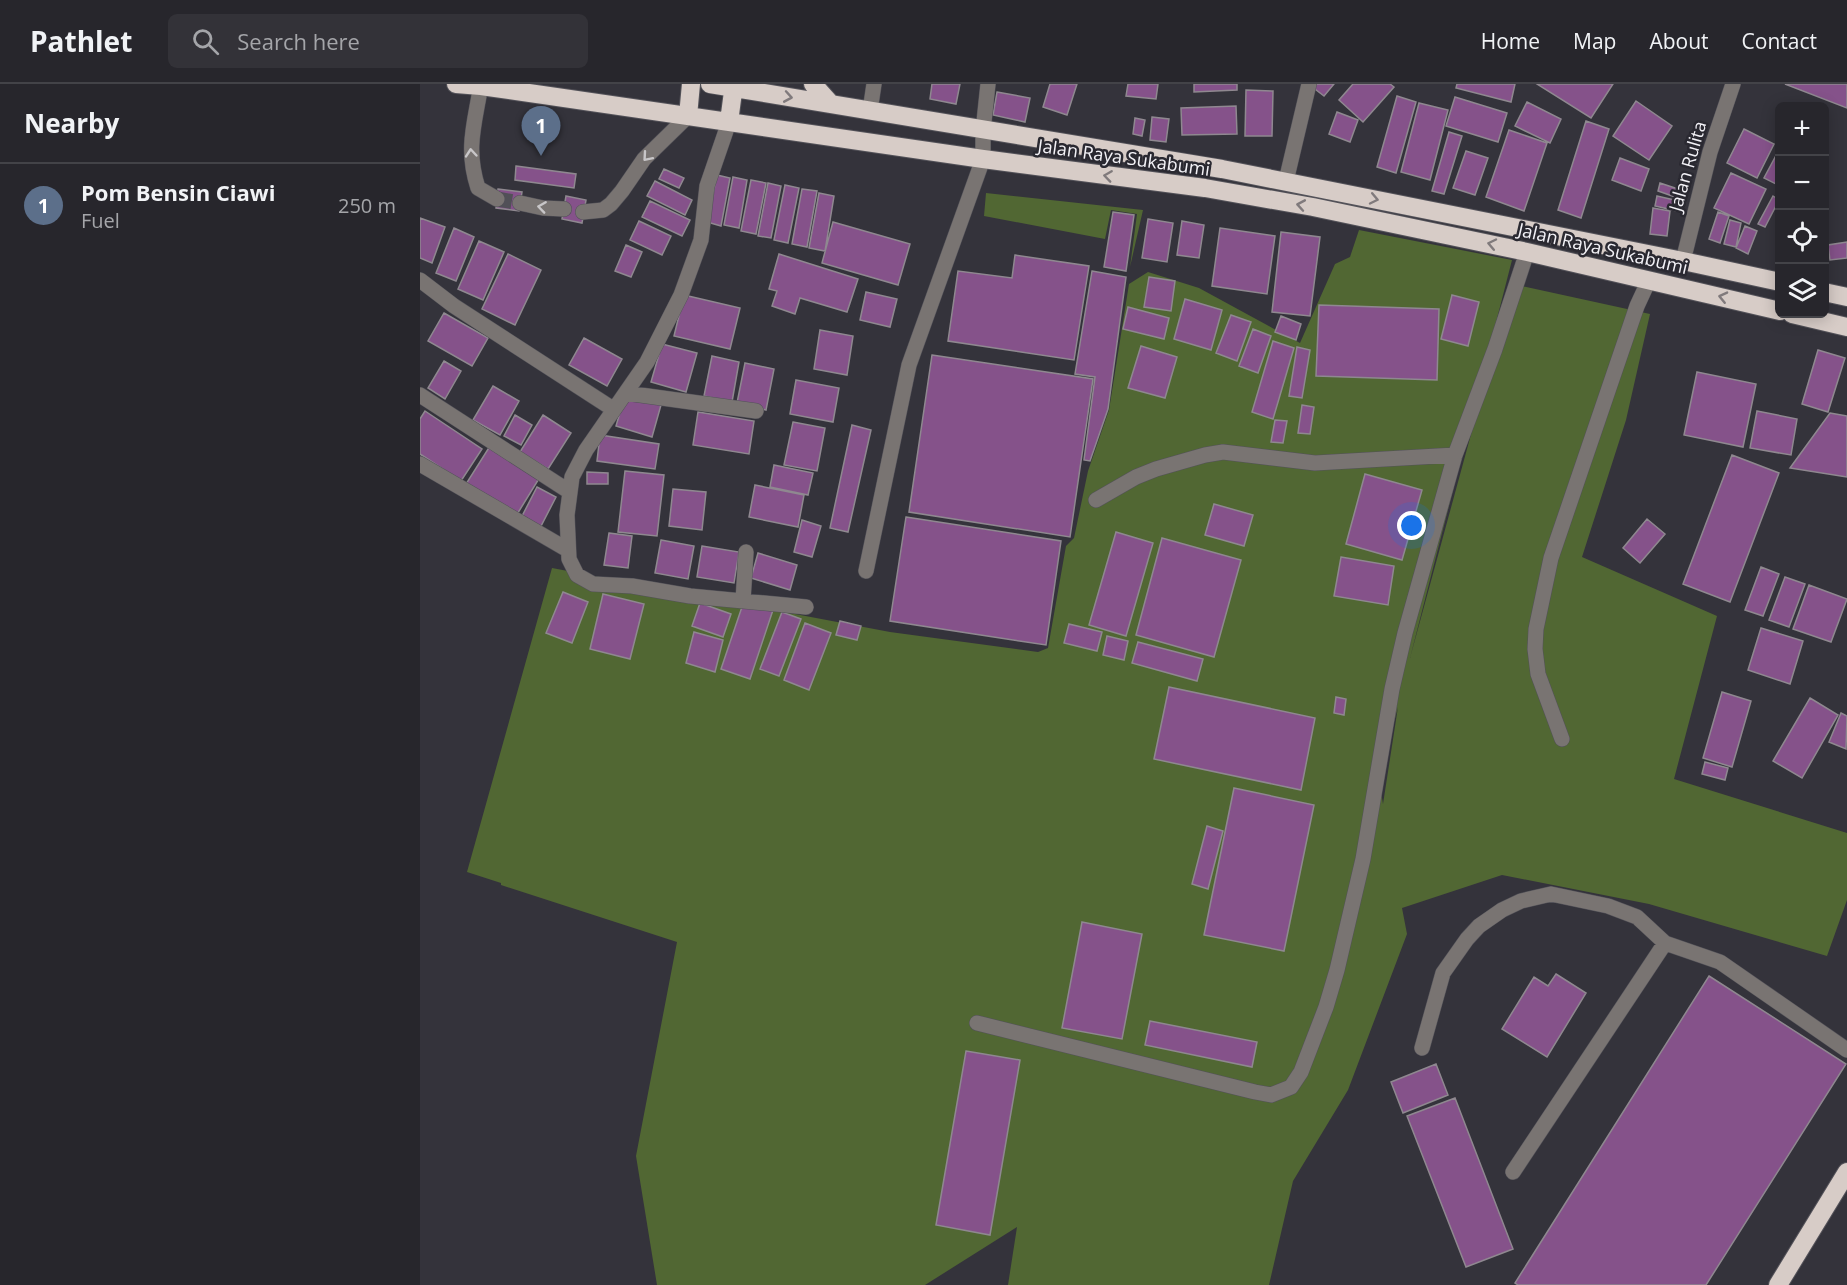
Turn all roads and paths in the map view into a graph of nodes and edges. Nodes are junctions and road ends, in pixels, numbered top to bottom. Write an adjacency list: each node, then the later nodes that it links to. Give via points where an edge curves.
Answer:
1 (456, 84): 9 (highway, Jalan Raya Sukabumi)
2 (692, 84): 13 (highway)
3 (710, 84): 10 (highway, Jalan Raya Sukabumi)
4 (813, 84): 11 (highway)
5 (874, 84): 12 (street)
6 (988, 84): 15 (street)
7 (1309, 84): 17 (street)
8 (1733, 84): 23 (street, Jalan Rulita, via 1710,152)
9 (481, 85): 13 (highway, Jalan Raya Sukabumi); 18 (street, one-way to 9, via 478,188 474,177 470,141)
10 (734, 86): 11 (highway, Jalan Raya Sukabumi, one-way to 11); 14 (highway)
11 (831, 104): 12 (highway, Jalan Raya Sukabumi)
12 (870, 111): 15 (highway, Jalan Raya Sukabumi)
13 (688, 116): 14 (highway, Jalan Raya Sukabumi); 21 (street, one-way to 21, via 644,159 611,204 603,210)
14 (729, 122): 16 (highway, Jalan Raya Sukabumi); 32 (street, via 707,186 696,259 670,320)
15 (983, 130): 16 (street); 17 (highway, Jalan Raya Sukabumi)
16 (983, 159): 22 (highway, Jalan Raya Sukabumi, one-way to 16, via 1205,188); 42 (street, via 909,365)
17 (1286, 181): 23 (highway, Jalan Raya Sukabumi, one-way to 23)
18 (497, 199)
19 (520, 203): 20 (street, one-way to 19)
20 (564, 209)
21 (583, 212)
22 (1527, 252): 25 (highway, Jalan Raya Sukabumi); 36 (street)
23 (1683, 261): 26 (highway, Jalan Raya Sukabumi)
24 (420, 280): 34 (street)
25 (1649, 280): 29 (highway, Jalan Raya Sukabumi, one-way to 25); 45 (street, via 1551,558 1536,629 1539,674)
26 (1775, 281)
27 (1829, 293): 28 (highway)
28 (1847, 297)
29 (1775, 310)
30 (1809, 318): 31 (highway)
31 (1847, 327)
32 (626, 393): 34 (street); 35 (street)
33 (420, 395): 38 (street)
34 (613, 409): 38 (street, via 579,462)
35 (756, 411)
36 (1455, 455): 39 (street, via 1315,463 1223,452 1156,469); 47 (street, via 1400,655 1363,859 1337,970 1312,1045 1291,1087 1271,1095 1256,1092)
37 (420, 464): 40 (street)
38 (570, 492): 40 (street)
39 (1096, 500)
40 (568, 550): 43 (street, via 577,575 593,584)
41 (746, 552): 43 (street)
42 (866, 571)
43 (743, 601): 44 (street)
44 (806, 607)
45 (1562, 739)
46 (1665, 943): 48 (street, via 1637,917 1608,906 1551,894 1521,901 1479,926 1454,955 1443,973); 49 (street, via 1720,962); 50 (street)
47 (977, 1023)
48 (1422, 1048)
49 (1847, 1050)
50 (1514, 1172)
51 (1847, 1172): 52 (highway)
52 (1778, 1285)

